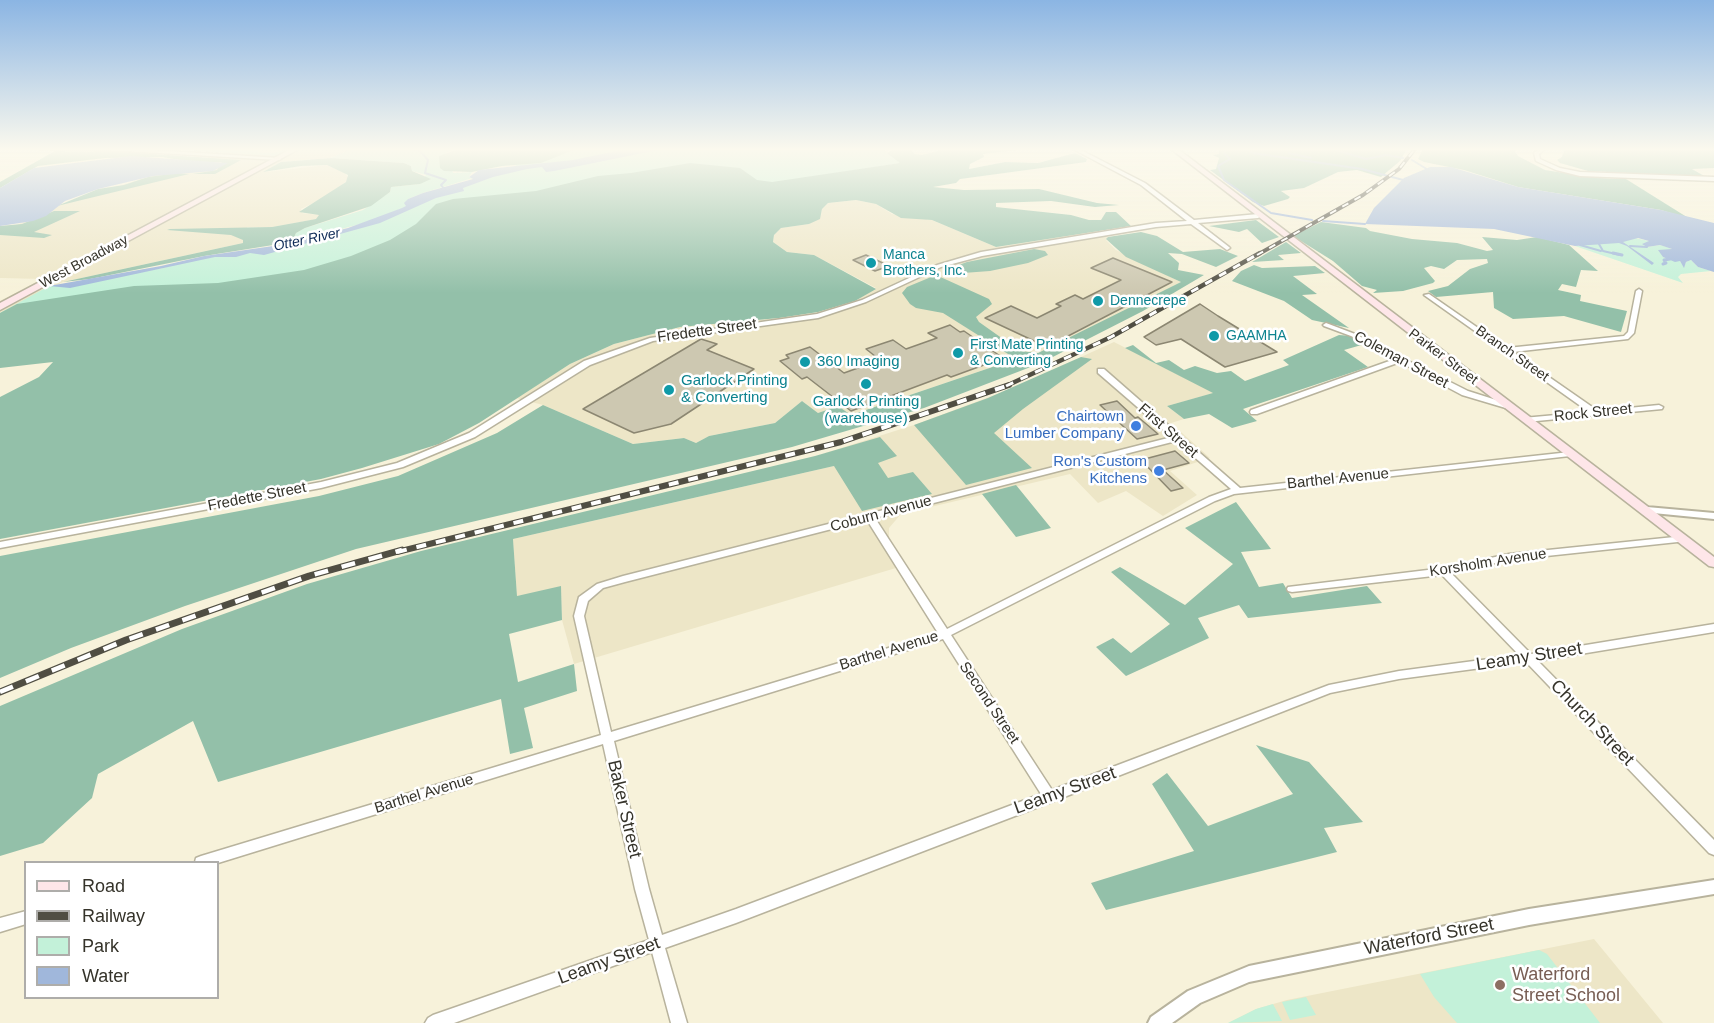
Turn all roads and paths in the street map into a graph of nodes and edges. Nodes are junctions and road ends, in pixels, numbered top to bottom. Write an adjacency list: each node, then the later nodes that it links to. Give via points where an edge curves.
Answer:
1 (208, 197): 9 (main road, West Broadway)
2 (1159, 197): 5 (street)
3 (1234, 197): 4 (main road, Parker Street)
4 (1258, 216): 5 (street, Fredette Street); 15 (main road, Parker Street)
5 (1192, 221): 6 (street); 26 (street, Fredette Street, via 974,256 942,265 864,301 818,316 681,333 639,343 566,374 472,435 384,470)
6 (1227, 248)
7 (1639, 291): 11 (street, via 1631,333 1626,338)
8 (1427, 295): 11 (street, Branch Street)
9 (0, 307)
10 (1326, 325): 12 (street, Coleman Street)
11 (1507, 350): 17 (street, Branch Street)
12 (1400, 360): 15 (street, Coleman Street, via 1465,393); 16 (street)
13 (1101, 371): 19 (street, First Street)
14 (1659, 406): 17 (street, Rock Street)
15 (1509, 407): 18 (main road, Parker Street)
16 (1254, 412)
17 (1596, 413): 18 (street, Rock Street)
18 (1526, 420): 20 (main road, Parker Street)
19 (1177, 438): 21 (street, First Street); 24 (street, Coburn Avenue)
20 (1570, 454): 21 (street, Barthel Avenue); 22 (main road, Parker Street)
21 (1237, 490): 32 (street, Barthel Avenue)
22 (1647, 510): 23 (street); 25 (main road, Parker Street)
23 (1714, 516)
24 (870, 518): 30 (street, Coburn Avenue, via 623,579); 32 (street, Second Street)
25 (1684, 539): 27 (main road, Parker Street); 28 (street, Korsholm Avenue, via 1509,557)
26 (0, 545)
27 (1714, 562)
28 (1444, 571): 29 (street, Korsholm Avenue); 33 (street, Church Street)
29 (1292, 589)
30 (587, 595): 34 (street, Baker Street, via 580,604 579,616)
31 (1714, 628): 33 (street, Leamy Street)
32 (943, 635): 34 (street, Barthel Avenue); 35 (street, Second Street)
33 (1529, 658): 35 (street, Leamy Street, via 1399,675 1329,689); 36 (street, Church Street)
34 (608, 739): 37 (street, Barthel Avenue); 41 (street, Baker Street)
35 (1050, 797): 41 (street, Leamy Street)
36 (1714, 849)
37 (204, 861)
38 (1714, 887): 44 (street, Waterford Street, via 1529,917 1249,974 1194,997)
39 (24, 918): 40 (street)
40 (0, 925)
41 (657, 944): 42 (street, Leamy Street); 43 (street, Baker Street)
42 (433, 1023)
43 (679, 1023)
44 (1157, 1023)

